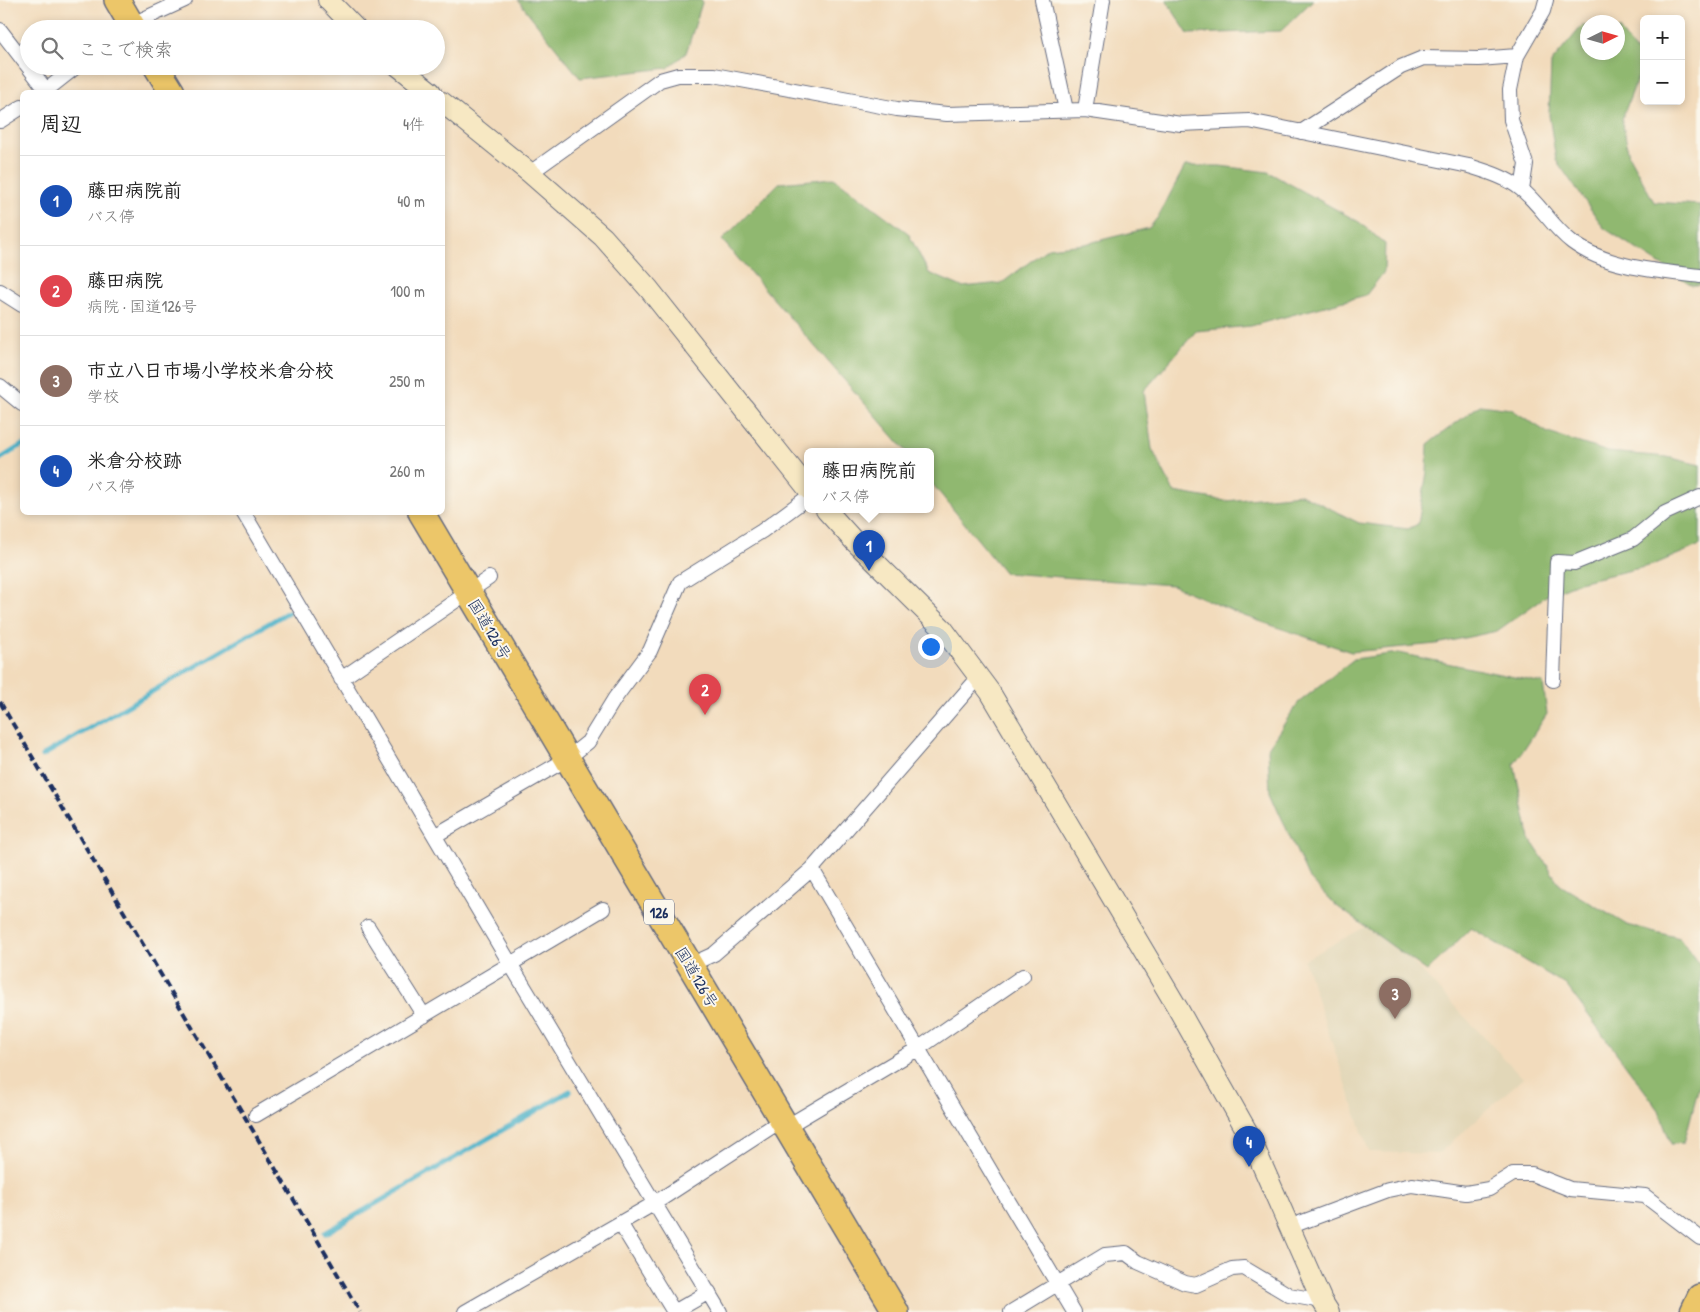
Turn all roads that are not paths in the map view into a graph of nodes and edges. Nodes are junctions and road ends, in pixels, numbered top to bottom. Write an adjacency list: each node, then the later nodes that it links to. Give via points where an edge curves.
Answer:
1 (117, 0): 7 (highway)
2 (185, 0): 8 (street)
3 (328, 0): 9 (street)
4 (1042, 0): 22 (street)
5 (1103, 0): 23 (street)
6 (1546, 0): 11 (street)
7 (127, 20)
8 (144, 20)
9 (347, 20)
10 (0, 30): 12 (street)
11 (1517, 56): 26 (street, via 1423,58 1401,67); 28 (street, via 1510,90 1511,120 1526,164)
12 (20, 57)
13 (33, 75): 17 (street)
14 (66, 75): 18 (street)
15 (162, 75): 19 (highway)
16 (409, 75): 20 (street)
17 (45, 90)
18 (48, 90)
19 (171, 90)
20 (428, 90)
21 (445, 104): 27 (street)
22 (1066, 110): 23 (street); 27 (street, via 947,114 898,109 714,75 678,75 660,80)
23 (1085, 110): 26 (street, via 1180,124 1249,122)
24 (20, 111): 25 (street)
25 (0, 121)
26 (1301, 132): 28 (street, via 1469,166 1500,176)
27 (530, 172): 34 (street, via 603,238 642,282)
28 (1522, 190): 29 (street, via 1559,231 1582,247 1622,264)
29 (1700, 276)
30 (0, 291): 31 (street)
31 (20, 304)
32 (0, 386): 33 (street)
33 (20, 402)
34 (804, 484)
35 (1700, 497): 44 (street, via 1666,513 1633,540 1574,563 1556,562)
36 (804, 500): 45 (street, via 762,531 680,582 650,651 588,742)
37 (829, 513): 42 (street, via 943,629)
38 (245, 515): 43 (street)
39 (423, 515): 41 (highway, 国道126号 / 126)
40 (489, 578): 41 (street)
41 (469, 593): 43 (street); 45 (highway, 国道126号 / 126)
42 (979, 677): 47 (street); 59 (street, via 1177,1007 1248,1133)
43 (341, 679): 46 (street)
44 (1553, 680)
45 (567, 759): 46 (street); 51 (highway, 国道126号 / 126)
46 (436, 835): 50 (street)
47 (812, 869): 51 (street, via 714,954); 54 (street)
48 (603, 909): 50 (street)
49 (368, 927): 53 (street)
50 (511, 965): 53 (street); 57 (street)
51 (690, 965): 56 (highway, 国道126号 / 126)
52 (1023, 976): 54 (street)
53 (424, 1016): 55 (street)
54 (919, 1048): 56 (street); 61 (street)
55 (256, 1115)
56 (784, 1123): 57 (street); 67 (highway, 国道126号 / 126)
57 (655, 1203): 58 (street); 62 (street)
58 (620, 1223): 62 (street, via 674,1312); 65 (street)
59 (1289, 1227): 60 (street, via 1388,1190 1412,1185 1466,1193 1489,1189 1513,1174 1532,1174 1570,1189 1645,1196); 64 (street)
60 (1700, 1238)
61 (1057, 1284): 64 (street, via 1105,1255 1126,1253 1138,1262 1196,1285 1232,1269 1244,1268 1289,1295); 68 (street); 69 (street)
62 (709, 1292): 66 (street)
63 (1700, 1297): 70 (highway)
64 (1326, 1307)
65 (465, 1312)
66 (720, 1312)
67 (896, 1312)
68 (1011, 1312)
69 (1074, 1312)
70 (1693, 1312)

